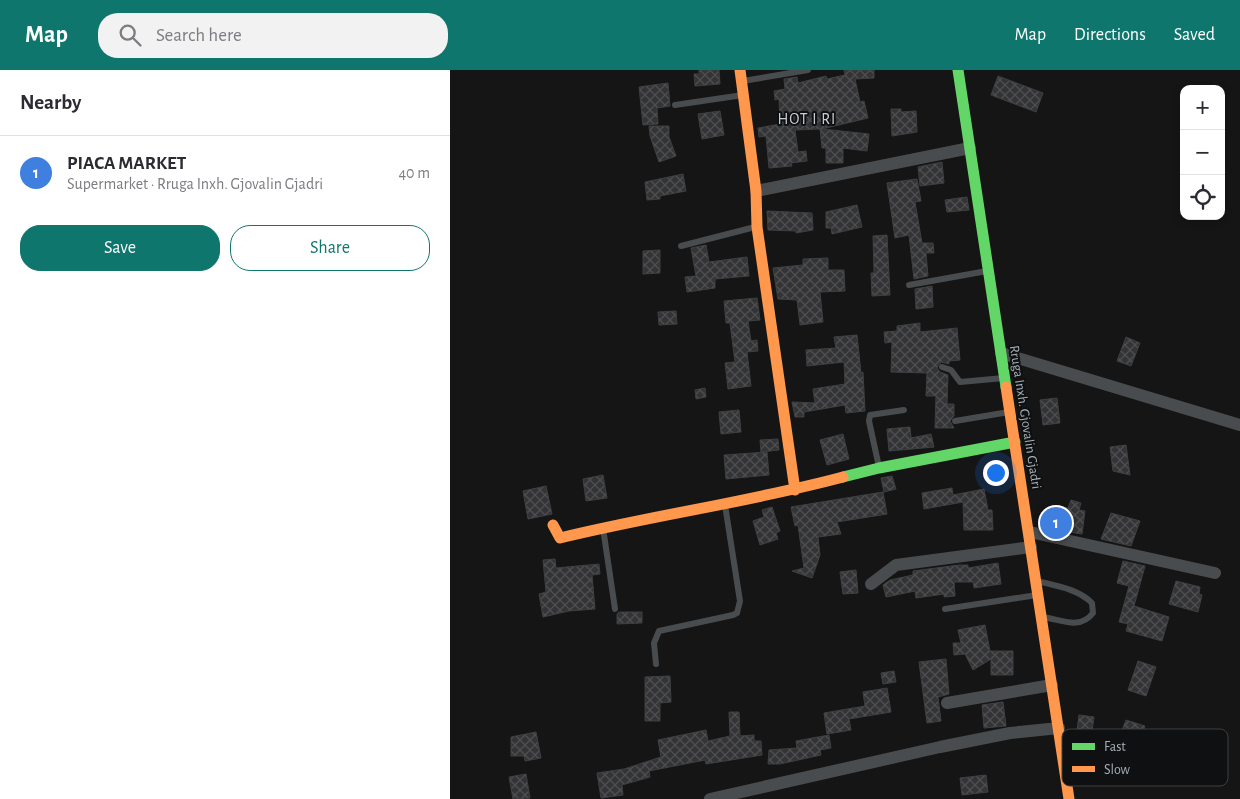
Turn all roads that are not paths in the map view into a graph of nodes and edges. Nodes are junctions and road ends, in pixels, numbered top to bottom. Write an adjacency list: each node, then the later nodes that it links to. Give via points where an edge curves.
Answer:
1 (808, 70): 3 (lane)
2 (958, 70): 6 (street, Rruga Inxh. Gjovalin Gjadri)
3 (741, 76): 4 (street)
4 (744, 95): 5 (lane); 7 (street)
5 (675, 105)
6 (970, 148): 7 (street); 10 (street, Rruga Inxh. Gjovalin Gjadri)
7 (756, 191): 8 (street)
8 (756, 227): 9 (lane); 21 (street)
9 (681, 246)
10 (988, 271): 11 (lane); 12 (street, Rruga Inxh. Gjovalin Gjadri)
11 (909, 285)
12 (1001, 353): 14 (street, Rruga Inxh. Gjovalin Gjadri); 18 (street)
13 (942, 368): 14 (lane, via 951,370 960,382)
14 (1005, 377): 16 (street, Rruga Inxh. Gjovalin Gjadri)
15 (904, 410): 20 (lane, via 870,415)
16 (1010, 412): 17 (lane); 19 (street, Rruga Inxh. Gjovalin Gjadri)
17 (955, 421)
18 (1240, 425)
19 (1015, 442): 20 (street); 25 (street, Rruga Inxh. Gjovalin Gjadri)
20 (879, 468): 21 (street)
21 (794, 490): 22 (street)
22 (725, 504): 24 (street); 34 (lane, via 739,608 733,615 659,632 654,643)
23 (553, 525): 24 (street, via 560,538)
24 (603, 527): 31 (lane)
25 (1030, 532): 26 (street, Rruga Inxh. Gjovalin Gjadri); 27 (street)
26 (1031, 547): 28 (street, Rruga Inxh. Gjovalin Gjadri); 29 (street, via 896,565)
27 (1215, 573)
28 (1036, 580): 30 (street, Rruga Inxh. Gjovalin Gjadri); 33 (lane, via 1084,595 1092,603 1093,613 1087,621 1079,624)
29 (871, 584)
30 (1038, 595): 32 (lane); 33 (street, Rruga Inxh. Gjovalin Gjadri)
31 (615, 609)
32 (945, 609)
33 (1042, 617): 35 (street, Rruga Inxh. Gjovalin Gjadri)
34 (656, 664)
35 (1052, 685): 36 (street); 37 (street, Rruga Inxh. Gjovalin Gjadri)
36 (946, 703)
37 (1058, 728): 38 (street, Rruga Inxh. Gjovalin Gjadri); 40 (street, via 1010,733 940,747)
38 (1062, 752)
39 (1068, 786): 41 (street, Rruga Inxh. Gjovalin Gjadri)
40 (710, 799)
41 (1070, 799)

